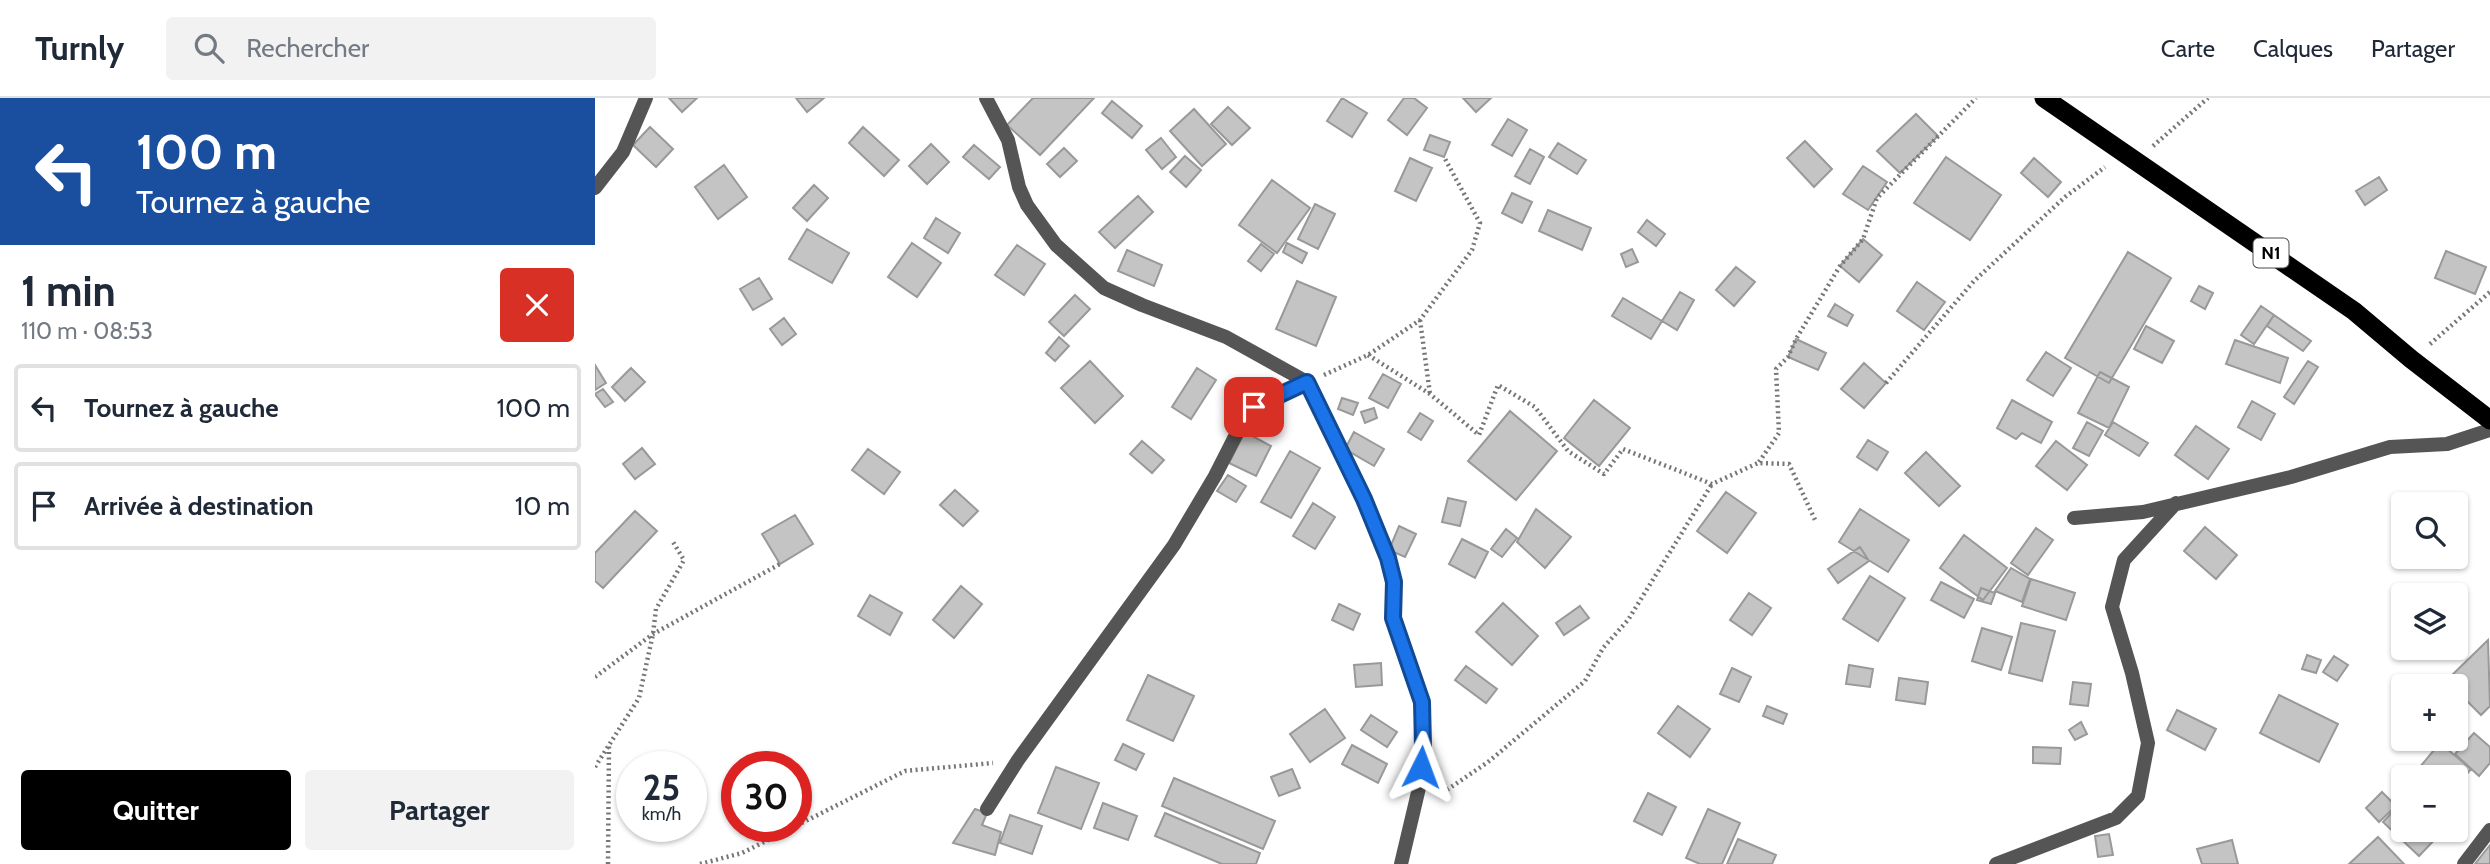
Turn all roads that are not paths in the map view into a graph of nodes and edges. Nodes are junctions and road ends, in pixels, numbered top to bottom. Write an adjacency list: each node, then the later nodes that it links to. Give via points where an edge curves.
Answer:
1 (646, 98): 4 (street, via 623,152)
2 (986, 98): 5 (street, via 1008,140 1027,205 1056,245 1104,288 1226,337)
3 (2044, 98): 6 (highway, N1, via 2354,311)
4 (595, 188)
5 (1307, 382): 10 (street, via 1254,407 1244,419 1174,545); 12 (street, via 1388,558 1394,582 1393,618 1422,702 1419,788)
6 (2490, 420)
7 (2490, 430): 8 (street, via 2447,444 2390,447 2291,477)
8 (2176, 503): 9 (street, via 2143,512); 13 (street, via 2124,559 2112,607 2148,743 2138,796 2116,818)
9 (2074, 518)
10 (987, 809)
11 (2490, 830): 14 (street)
12 (1401, 864)
13 (1996, 864)
14 (2463, 864)

